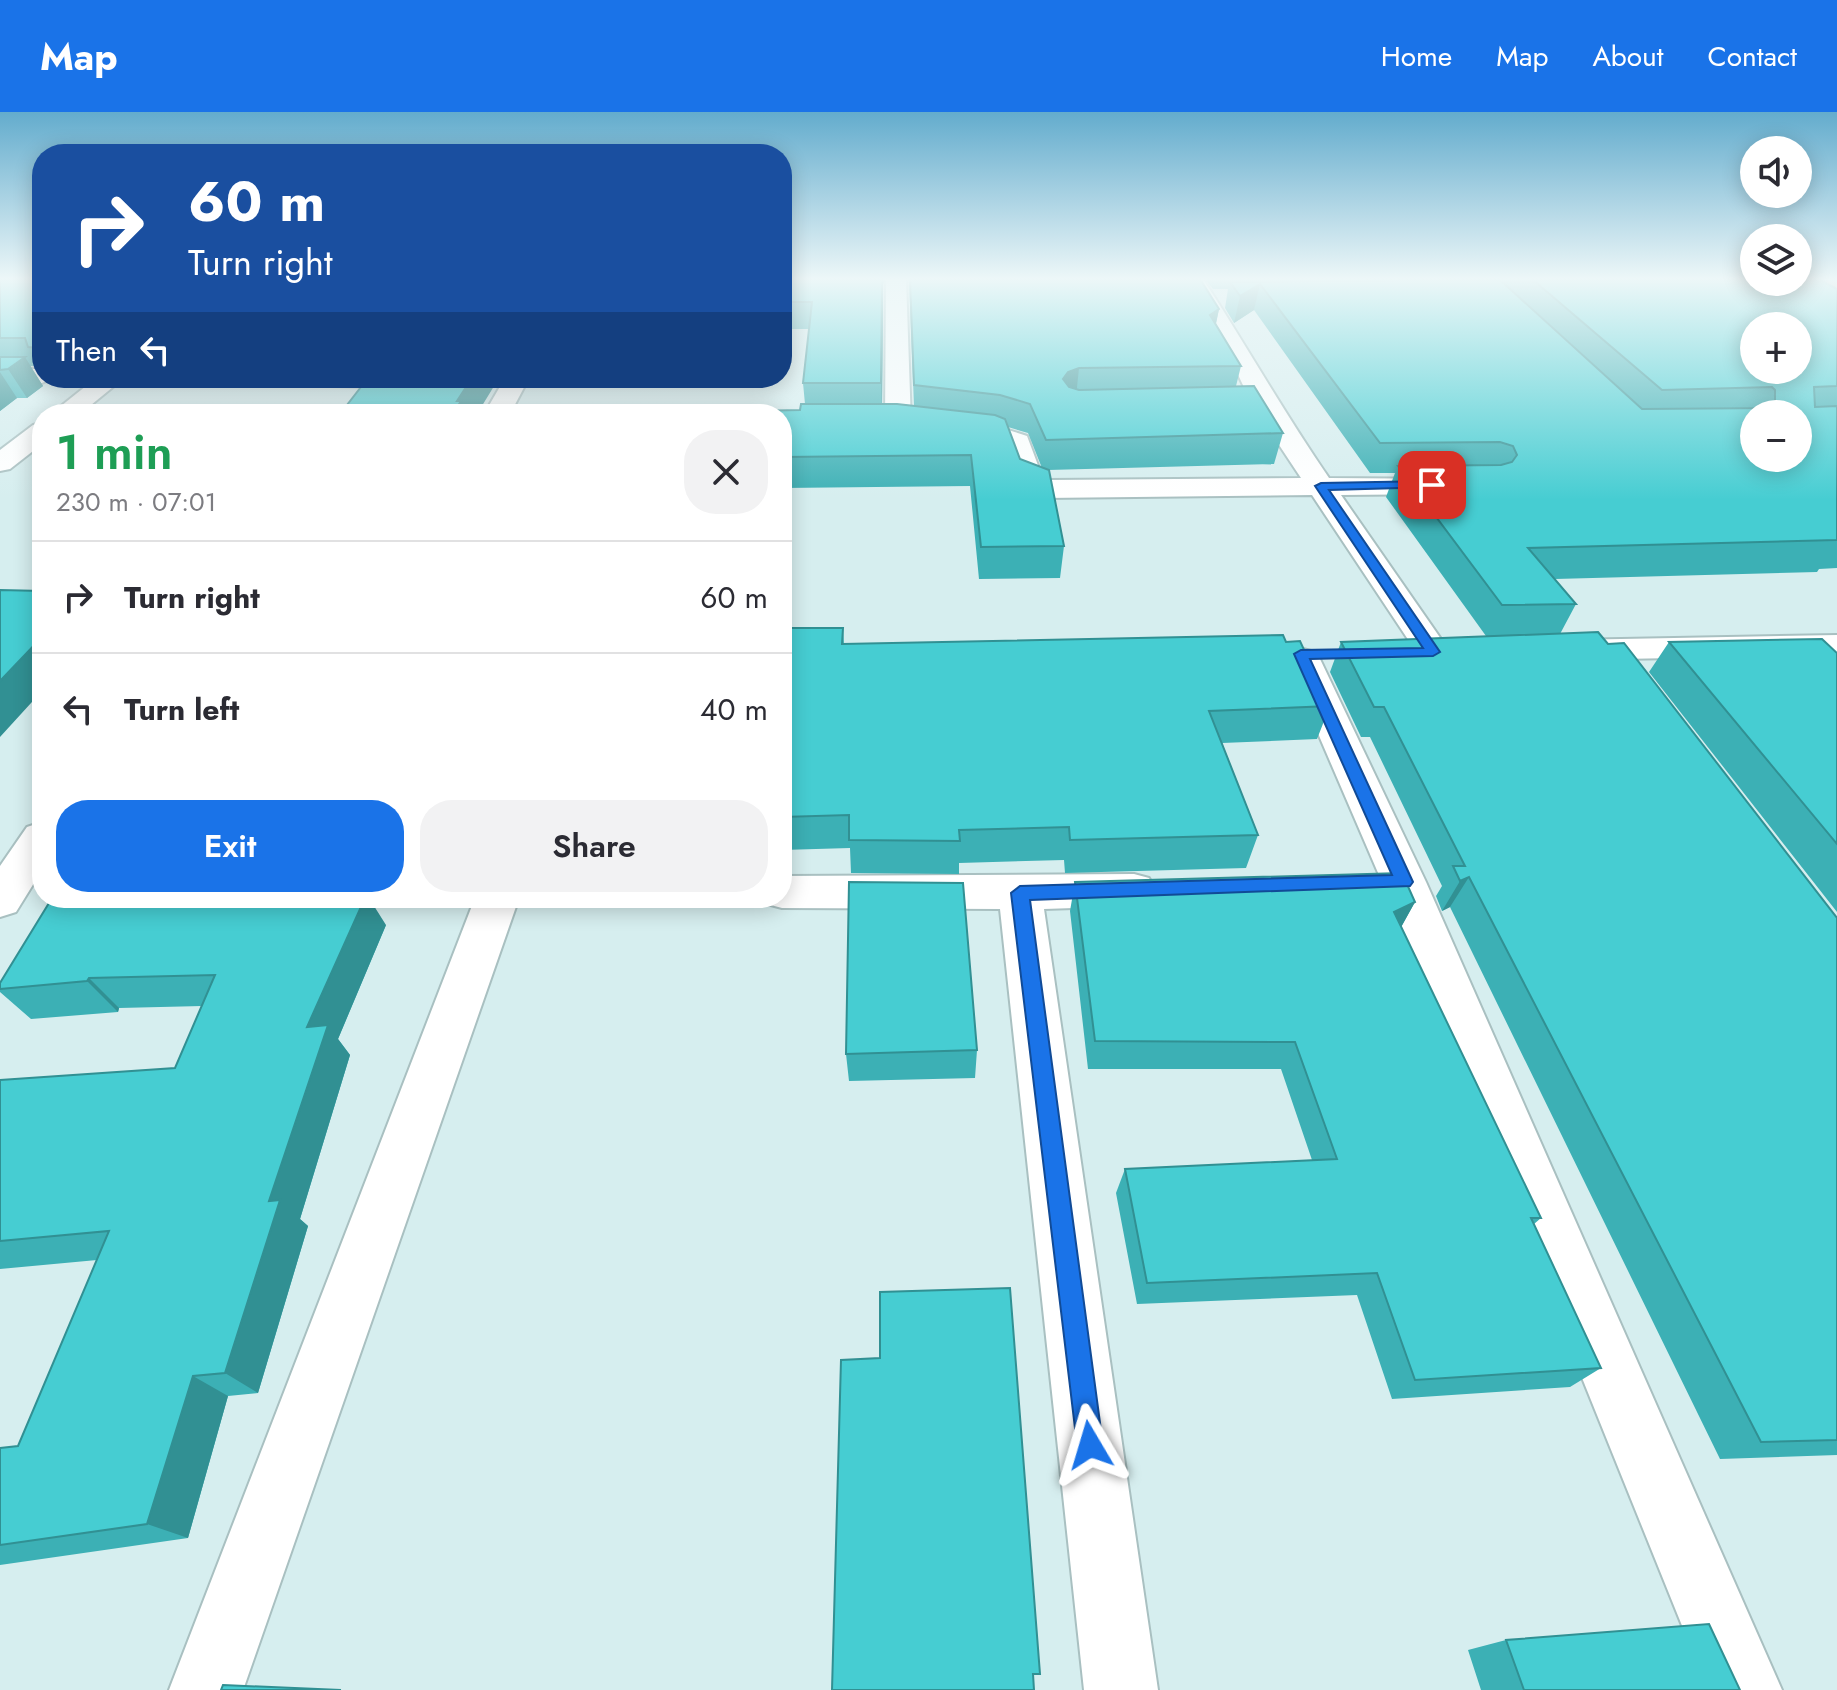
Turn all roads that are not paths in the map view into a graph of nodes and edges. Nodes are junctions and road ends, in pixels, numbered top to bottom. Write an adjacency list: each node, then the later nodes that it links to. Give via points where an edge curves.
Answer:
1 (893, 353): 10 (street)
2 (1239, 353): 7 (street)
3 (0, 376): 4 (street)
4 (32, 376)
5 (99, 388): 6 (street)
6 (77, 404)
7 (1265, 404): 8 (street); 14 (street)
8 (1234, 405)
9 (869, 423): 10 (street)
10 (898, 423): 14 (street, via 1010,438 1018,442 1029,481 1044,489)
11 (32, 439): 12 (street)
12 (0, 463)
13 (1472, 484): 14 (street)
14 (1321, 486): 18 (street, via 1448,652)
15 (1837, 645): 16 (street)
16 (1609, 649): 17 (street); 20 (street)
17 (1536, 650)
18 (1389, 653)
19 (1300, 654): 29 (street, via 1381,882)
20 (1638, 687)
21 (27, 858): 25 (street)
22 (1173, 888): 24 (street)
23 (792, 892): 24 (street)
24 (1020, 893): 28 (street)
25 (0, 900)
26 (493, 908): 27 (street)
27 (206, 1690)
28 (1121, 1690)
29 (1745, 1690)

